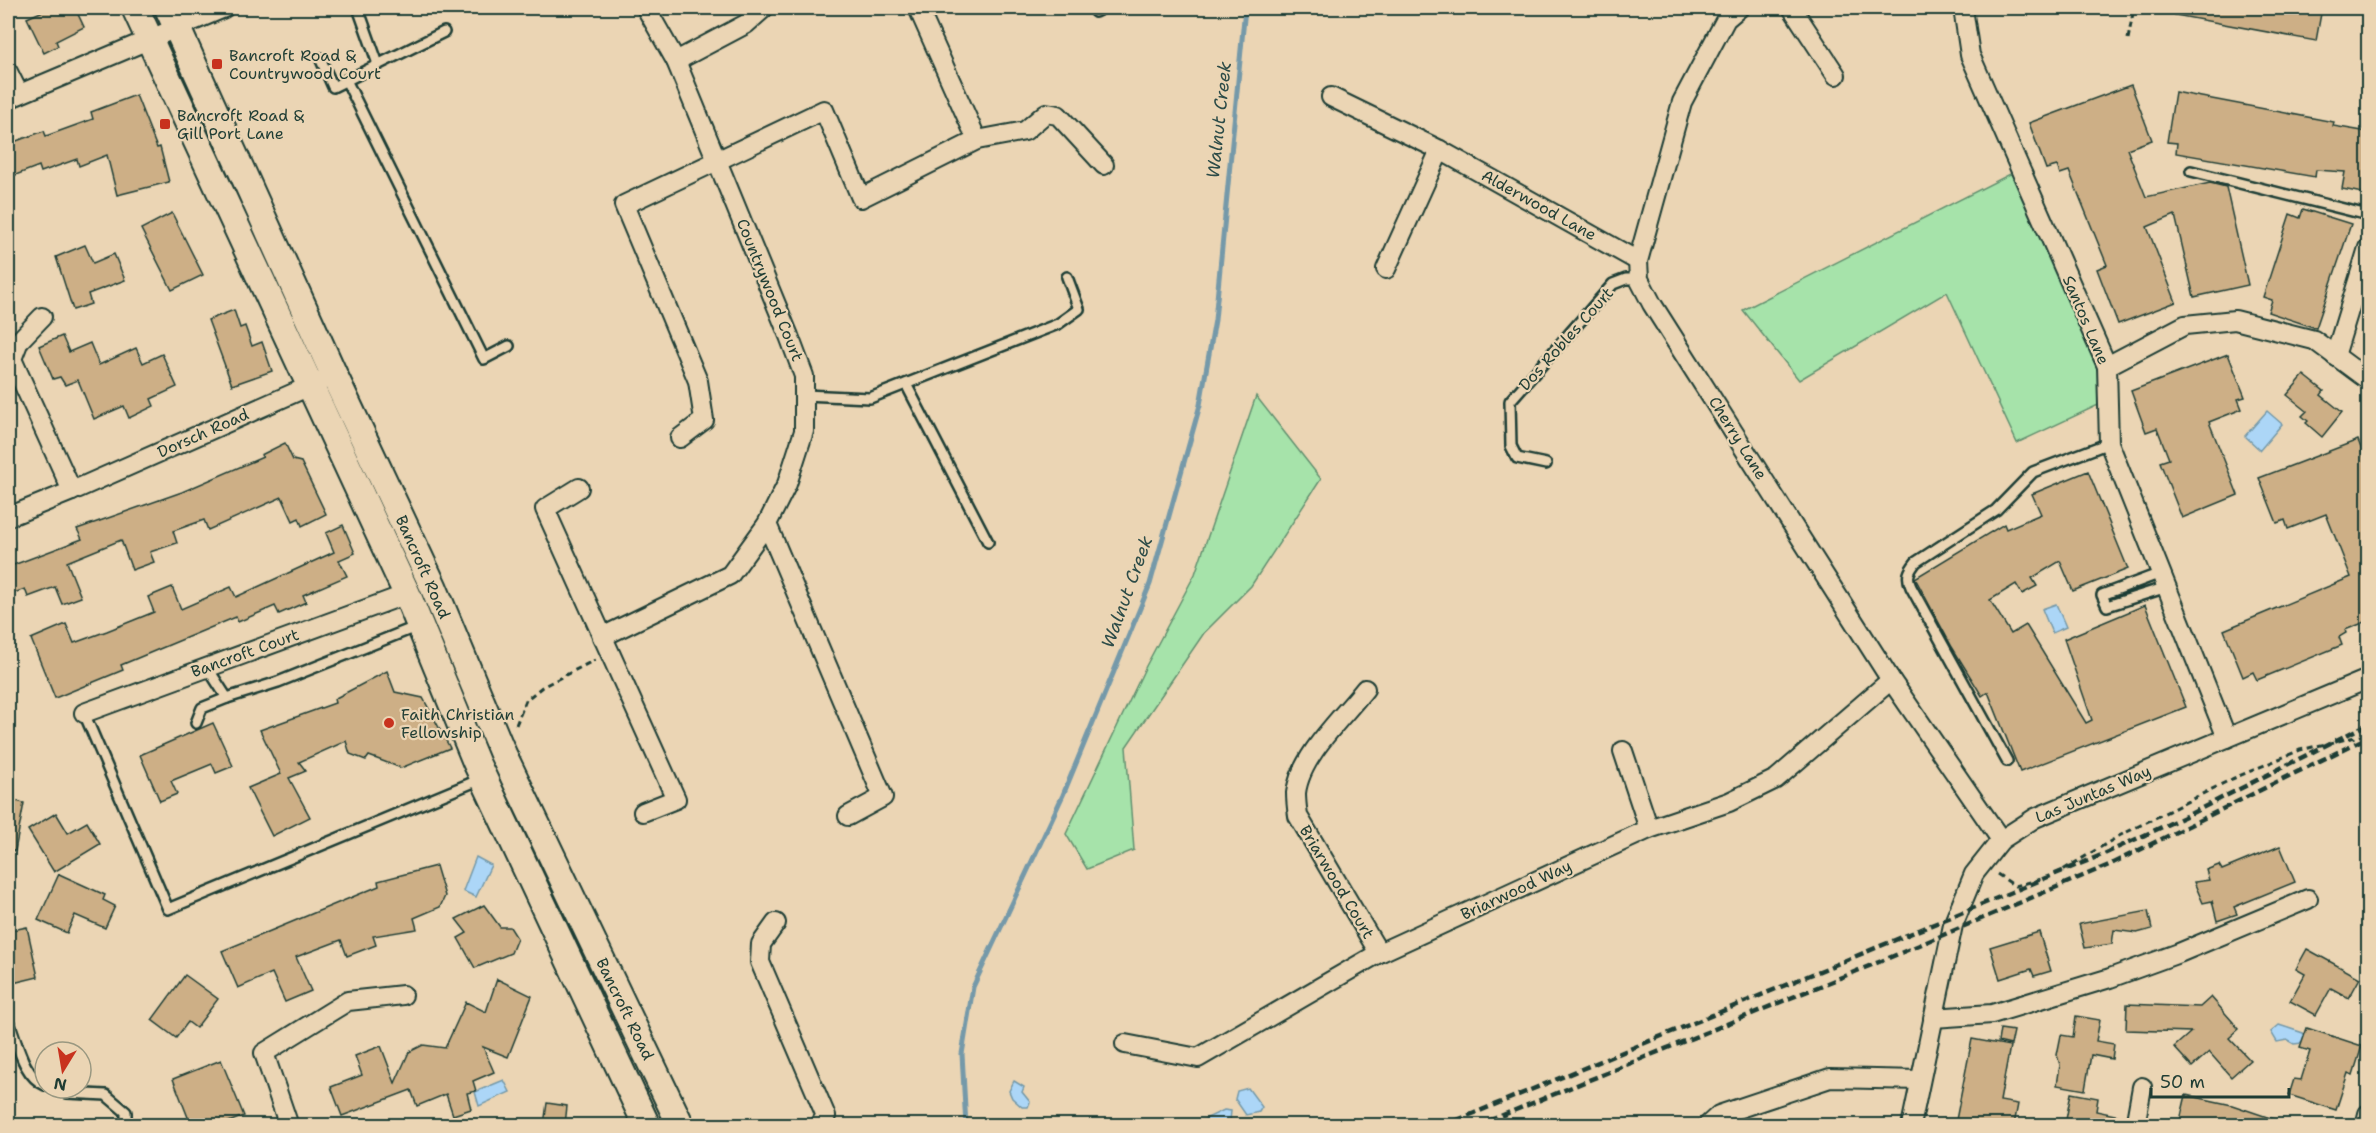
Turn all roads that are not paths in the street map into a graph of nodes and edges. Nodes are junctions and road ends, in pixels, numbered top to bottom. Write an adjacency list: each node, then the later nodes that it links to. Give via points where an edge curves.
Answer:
1 (135, 8): 12 (street, Bancroft Road)
2 (224, 8): 10 (street)
3 (358, 8): 15 (lane)
4 (646, 8): 14 (street, Countrywood Court)
5 (764, 8): 14 (street, via 746,24)
6 (918, 8): 21 (street)
7 (1739, 8): 29 (street, via 1726,19 1683,102)
8 (1792, 8): 17 (street)
9 (1963, 8): 34 (street, Santos Lane, via 1970,54)
10 (173, 18): 12 (street); 35 (street, Bancroft Road)
11 (444, 32): 15 (lane)
12 (153, 40): 19 (street); 38 (street, Bancroft Road)
13 (320, 58): 18 (lane, via 333,87)
14 (676, 61): 23 (street, Countrywood Court)
15 (378, 64): 18 (lane)
16 (8, 72): 19 (street)
17 (1836, 75)
18 (346, 80): 32 (lane, via 484,359)
19 (14, 97)
20 (1331, 97): 22 (street)
21 (977, 140): 23 (street, via 861,198 824,110); 24 (street, via 1025,131 1046,113 1058,115)
22 (1440, 150): 28 (street); 29 (street, Alderwood Lane)
23 (718, 161): 39 (street, Countrywood Court, via 804,376); 40 (street, via 624,206 698,381 704,420)
24 (1104, 165)
25 (2191, 171): 26 (lane)
26 (2368, 215)
27 (2368, 248): 33 (street)
28 (1386, 269)
29 (1638, 270): 42 (lane, Dos Robles Court, via 1613,284 1510,401 1511,446 1517,458); 54 (street, Cherry Lane, via 1652,304)
30 (1067, 277): 37 (lane, via 1079,309 1058,324)
31 (42, 317): 44 (street, via 19,340 12,359)
32 (508, 346)
33 (2335, 356): 34 (street, via 2314,340 2235,320 2185,325); 36 (street)
34 (2106, 366): 41 (street, Santos Lane)
35 (333, 375): 38 (street, Dorsch Road); 82 (street, Bancroft Road, via 433,586 503,754)
36 (2368, 380)
37 (906, 384): 39 (lane, via 870,398); 47 (lane)
38 (308, 386): 44 (street, Dorsch Road); 49 (street, Bancroft Road)
39 (804, 395): 46 (street, Countrywood Court, via 804,431 787,484)
40 (680, 438)
41 (2109, 443): 48 (street, Santos Lane); 61 (lane, via 2033,472 1996,510 1909,571 1911,587)
42 (1546, 464)
43 (579, 488): 51 (street, via 545,509)
44 (72, 491): 45 (street, Dorsch Road)
45 (8, 517)
46 (766, 524): 51 (street, Countrywood Court, via 730,574); 64 (street, via 883,797)
47 (988, 542)
48 (2164, 580): 48 (lane, via 2107,606 2102,595); 59 (street, Santos Lane)
49 (407, 594): 50 (street, Bancroft Road); 52 (street, Bancroft Court)
50 (420, 626): 56 (lane); 62 (street, Bancroft Road)
51 (602, 637): 63 (street, via 676,799)
52 (207, 667): 56 (lane); 57 (street, Bancroft Court)
53 (2368, 679): 59 (street, Las Juntas Way)
54 (1891, 680): 65 (street, Briarwood Way, via 1776,779 1729,802); 66 (street, Cherry Lane)
55 (1365, 689): 69 (street, Briarwood Court, via 1312,754 1296,792 1298,816)
56 (227, 698): 58 (lane, via 202,708)
57 (84, 713): 62 (lane, via 168,909)
58 (196, 723)
59 (2227, 738): 66 (street, Las Juntas Way, via 2035,818)
60 (1623, 751): 65 (street)
61 (2007, 761)
62 (484, 778): 81 (street, Bancroft Road)
63 (643, 812)
64 (848, 816)
65 (1649, 829): 69 (street, Briarwood Way)
66 (2001, 840): 71 (street, Las Juntas Way, via 1974,874 1953,925)
67 (2308, 899): 71 (street, via 2110,978 1992,1014)
68 (776, 923): 83 (street, via 761,944 760,962 826,1116)
69 (1380, 953): 73 (street, Briarwood Way, via 1198,1058)
70 (403, 995): 80 (street, via 348,1001 264,1053)
71 (1933, 1017): 75 (street, Las Juntas Way)
72 (10, 1025): 74 (lane)
73 (1125, 1044)
74 (33, 1077)
75 (1920, 1080): 84 (street, via 1830,1078 1719,1115); 85 (street, Las Juntas Way)
76 (2142, 1087): 86 (street)
77 (93, 1094): 79 (lane, via 106,1095 126,1112)
78 (2368, 1114): 87 (street)
79 (126, 1125)
80 (289, 1125)
81 (647, 1125)
82 (681, 1125)
83 (819, 1125)
84 (1707, 1125)
85 (1911, 1125)
86 (2135, 1125)
87 (2365, 1125)

